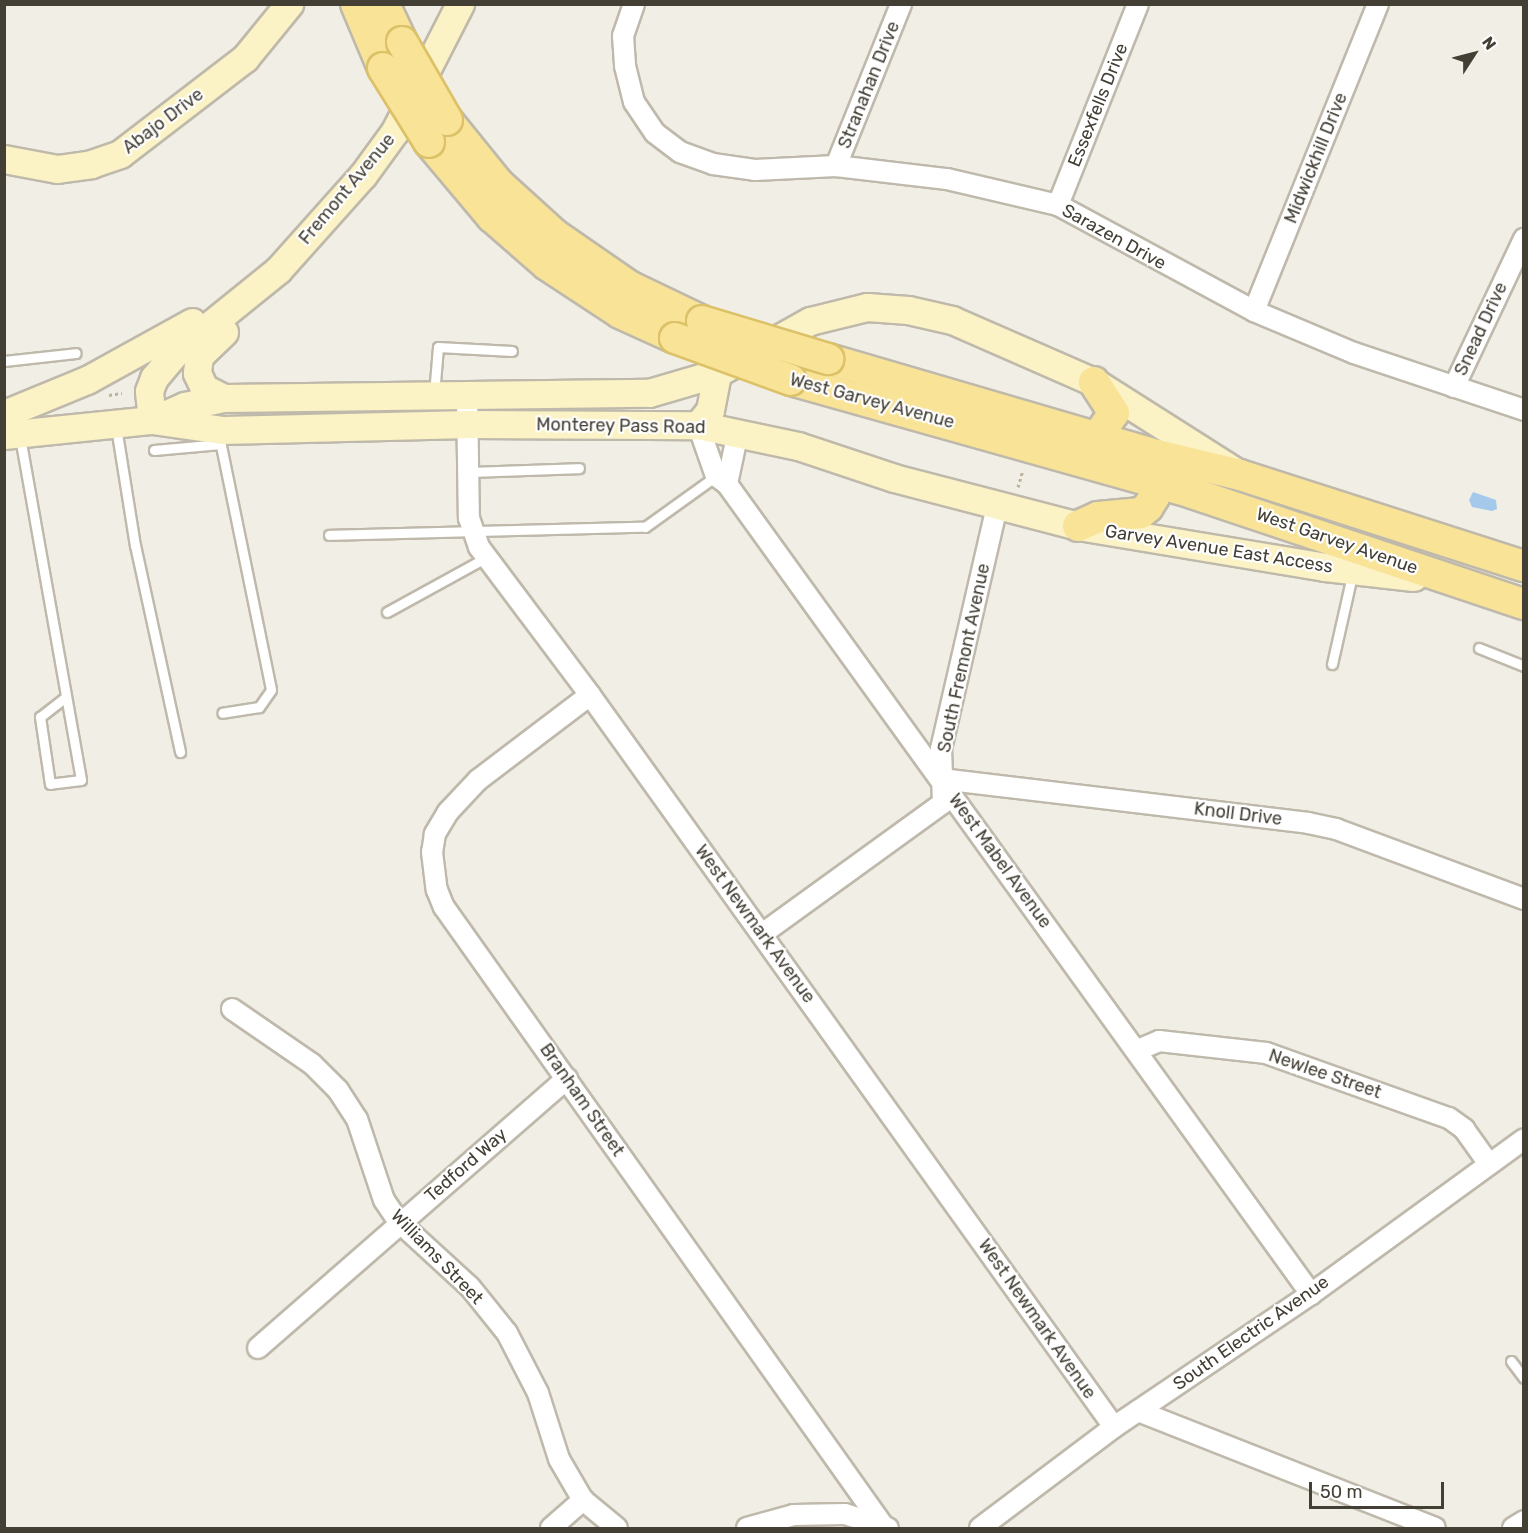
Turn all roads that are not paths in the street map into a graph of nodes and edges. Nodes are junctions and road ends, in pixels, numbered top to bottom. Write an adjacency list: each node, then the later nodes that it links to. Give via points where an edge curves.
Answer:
1 (356, 4): 27 (main road, West Garvey Avenue, bridge, via 383,68 429,142 492,217 548,265 620,313 675,338 791,380)
2 (384, 4): 34 (main road, West Garvey Avenue, bridge, via 447,120 498,183 554,234 629,286 702,321)
3 (460, 4): 13 (main road, Fremont Avenue, via 395,131 346,195 278,270)
4 (634, 4): 10 (street, Sarazen Drive, via 623,36 634,102 655,133 680,152 713,164 755,170)
5 (902, 4): 10 (street, Stranahan Drive)
6 (1138, 4): 11 (street, Essexfells Drive)
7 (1378, 4): 14 (street, Midwickhill Drive)
8 (289, 7): 9 (main road, Abajo Drive, via 245,58 120,154 91,164 57,169)
9 (4, 159)
10 (836, 166): 11 (street, Sarazen Drive, via 947,179)
11 (1058, 205): 14 (street, Sarazen Drive)
12 (1524, 239): 20 (street, Snead Drive)
13 (248, 296): 23 (main road, via 224,332 199,356 197,373 204,388); 26 (main road, via 174,354 154,378 148,391); 31 (main road, via 205,314)
14 (1254, 311): 20 (street, Sarazen Drive, via 1354,353)
15 (512, 351): 21 (lane, via 438,347)
16 (76, 353): 17 (lane)
17 (4, 361)
18 (717, 373): 19 (main road, Monterey Pass Road, via 810,321 867,307 908,310 952,320); 22 (main road, Monterey Pass Road, via 649,393); 30 (main road, via 710,410)
19 (1094, 382): 25 (main road); 39 (main road, Monterey Pass Road)
20 (1454, 387): 24 (street, Sarazen Drive)
21 (434, 397): 22 (main road, Monterey Pass Road); 23 (main road, Monterey Pass Road)
22 (467, 397): 29 (street, West Newmark Avenue)
23 (224, 398): 26 (main road, Monterey Pass Road, via 185,406)
24 (1524, 410)
25 (1114, 413): 34 (main road); 37 (main road, via 1129,422)
26 (152, 420): 28 (main road, Monterey Pass Road); 33 (main road, Monterey Pass Road)
27 (944, 421): 34 (main road, via 953,413 963,412 1070,442 1089,442); 37 (main road, West Garvey Avenue)
28 (115, 422): 31 (main road, Monterey Pass Road); 57 (lane, via 135,545)
29 (469, 424): 30 (main road, Monterey Pass Road); 33 (main road, Monterey Pass Road); 38 (street, West Newmark Avenue)
30 (698, 425): 32 (main road, Monterey Pass Road); 40 (street, West Mabel Avenue)
31 (10, 428): 55 (lane)
32 (738, 432): 40 (street); 41 (main road, Monterey Pass Road)
33 (219, 437): 35 (lane); 56 (lane, via 271,690 259,707)
34 (1097, 437): 37 (main road, West Garvey Avenue)
35 (154, 450)
36 (579, 468): 38 (lane)
37 (1155, 469): 39 (main road, West Garvey Avenue); 42 (main road, via 1154,497 1141,513 1098,517); 48 (main road, West Garvey Avenue)
38 (467, 472): 43 (street, West Newmark Avenue, via 469,518)
39 (1240, 475): 46 (main road, West Garvey Avenue)
40 (722, 480): 43 (lane, via 645,527); 58 (street, West Mabel Avenue)
41 (1007, 499): 42 (main road, Monterey Pass Road); 58 (street, South Fremont Avenue, via 941,749)
42 (1078, 526): 47 (main road, Garvey Avenue East Access)
43 (474, 532): 44 (lane); 45 (street, West Newmark Avenue)
44 (329, 535)
45 (487, 557): 50 (lane); 54 (street, West Newmark Avenue)
46 (1524, 566)
47 (1354, 569): 48 (main road, Garvey Avenue East Access); 52 (lane)
48 (1467, 585): 49 (main road, West Garvey Avenue)
49 (1524, 604)
50 (387, 612)
51 (1479, 648): 53 (lane)
52 (1332, 664)
53 (1524, 666)
54 (590, 695): 60 (street, West Newmark Avenue); 63 (street, Branham Street, via 478,780 448,812 435,834 432,852 432,871 444,907)
55 (66, 697): 55 (lane, via 81,780 50,784 40,717)
56 (222, 713)
57 (180, 752)
58 (941, 779): 59 (street, Knoll Drive, via 1336,828); 60 (street, South Fremont Avenue, via 943,803 938,810); 62 (street, West Mabel Avenue)
59 (1524, 899)
60 (762, 934): 72 (street, West Newmark Avenue)
61 (232, 1009): 66 (street, Williams Street, via 312,1064 338,1090 357,1119 384,1200)
62 (1138, 1050): 65 (street, Newlee Street, via 1159,1041 1266,1053 1449,1118 1464,1129); 67 (street, West Mabel Avenue)
63 (567, 1078): 66 (street, Tedford Way); 78 (street, Branham Street)
64 (1524, 1139): 65 (street, South Electric Avenue)
65 (1490, 1164): 67 (street, South Electric Avenue)
66 (399, 1222): 68 (street, Tedford Way); 73 (street, Williams Street, via 470,1287 507,1333 538,1393 559,1459)
67 (1311, 1294): 71 (street, South Electric Avenue)
68 (258, 1348)
69 (1511, 1361): 70 (lane)
70 (1524, 1378)
71 (1137, 1412): 72 (street, South Electric Avenue); 80 (street)
72 (1114, 1427): 79 (street, South Electric Avenue)
73 (583, 1500): 75 (street); 76 (street, Williams Street)
74 (1524, 1521): 81 (street)
75 (551, 1528)
76 (617, 1528)
77 (747, 1528): 78 (street, via 794,1515 845,1514)
78 (886, 1528)
79 (980, 1528)
80 (1435, 1528)
81 (1513, 1528)

